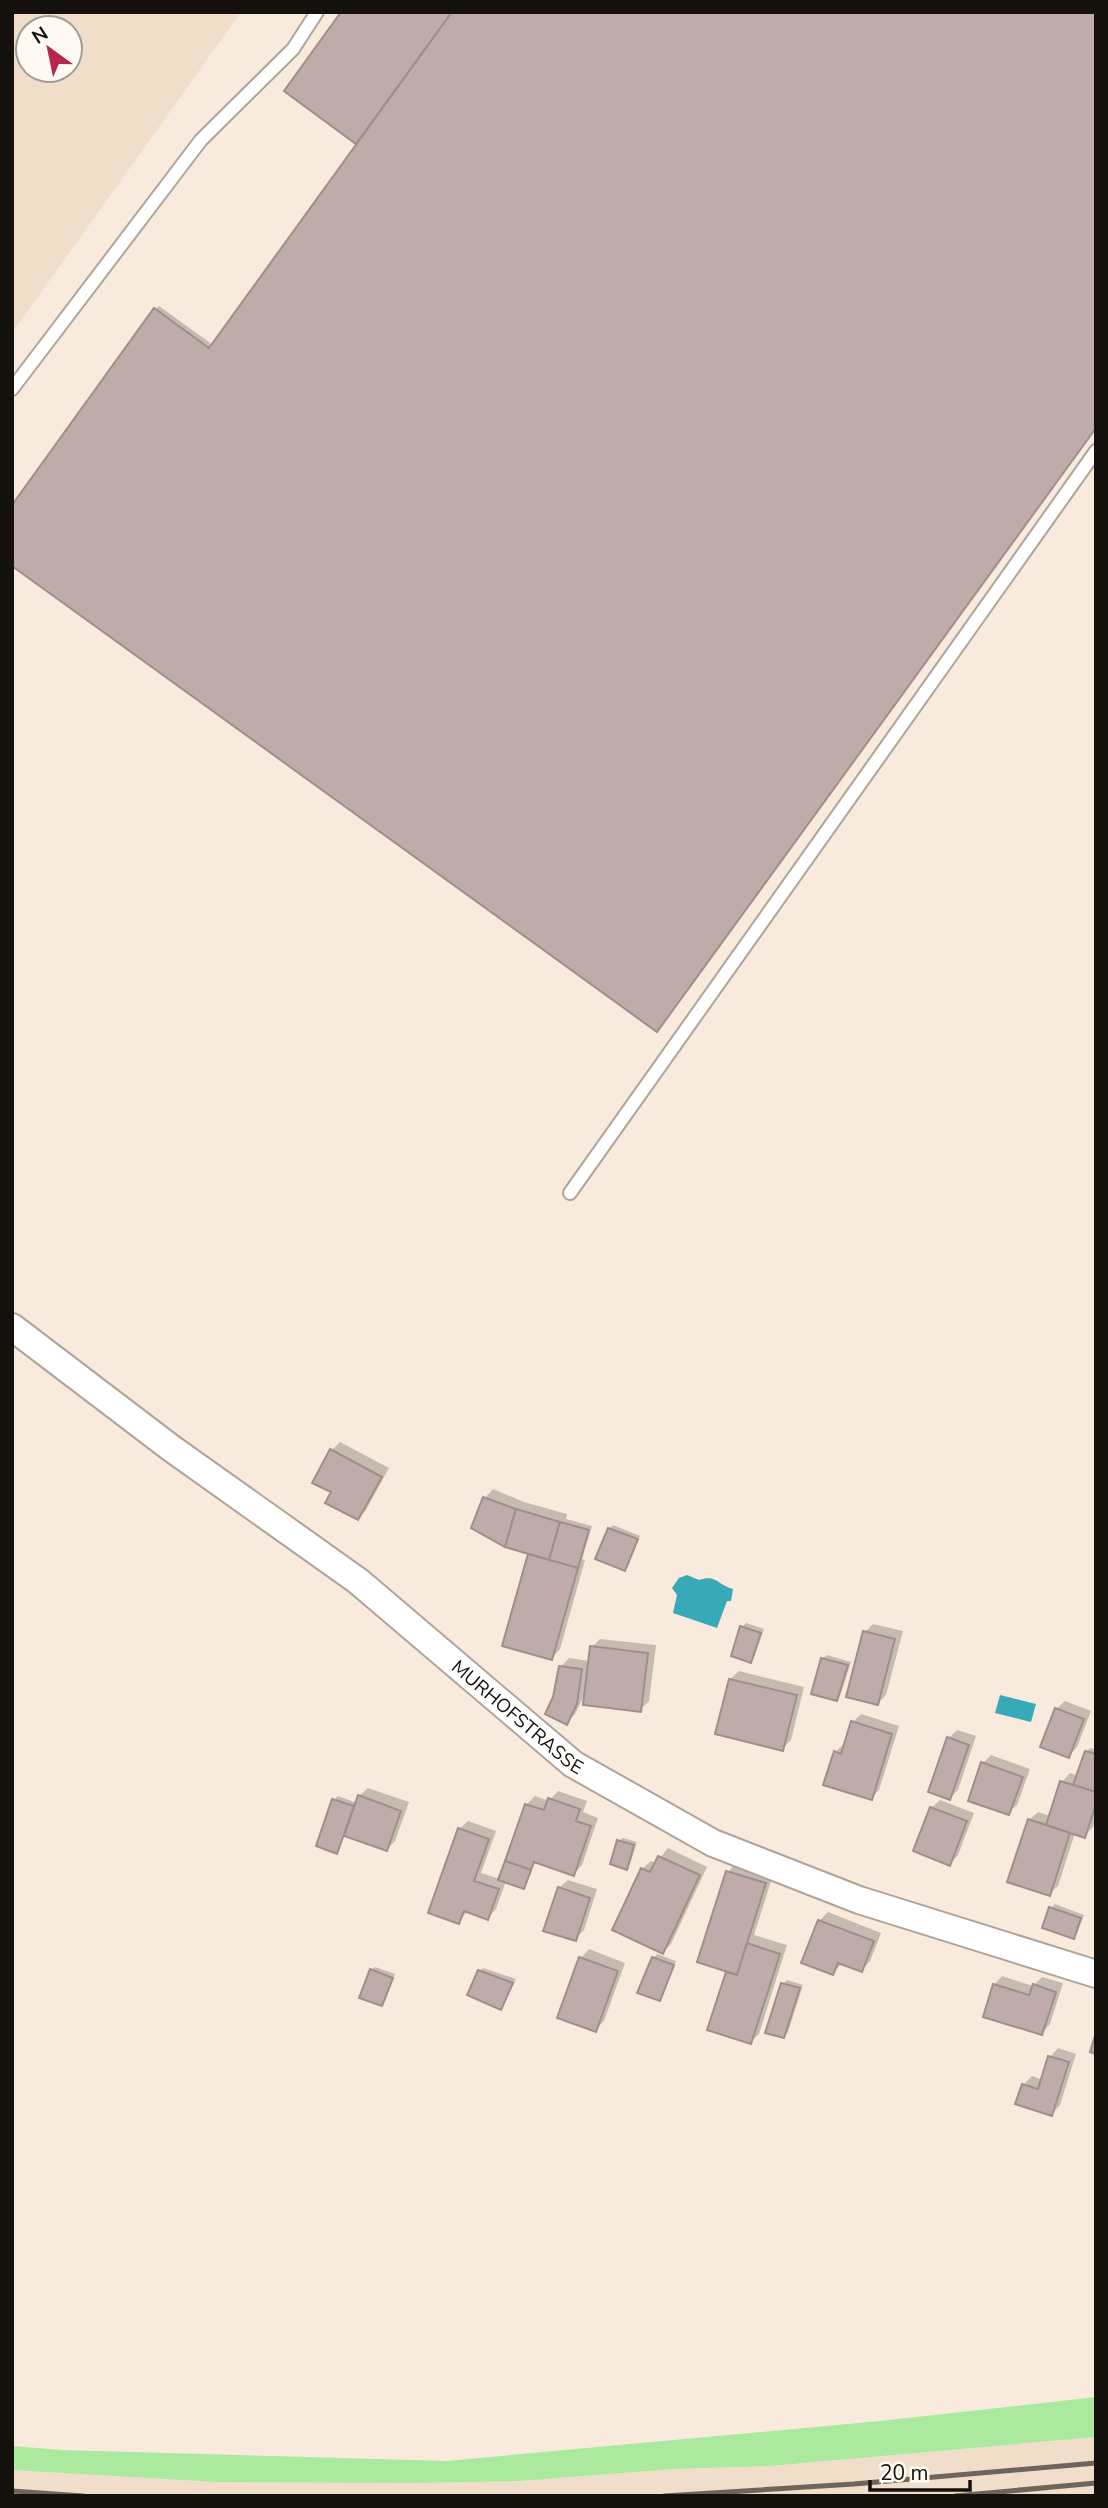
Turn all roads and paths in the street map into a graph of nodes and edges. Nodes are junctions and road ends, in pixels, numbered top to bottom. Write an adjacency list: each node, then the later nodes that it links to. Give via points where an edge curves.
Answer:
1 (317, 12): 2 (lane, via 293,49 201,140)
2 (12, 388)
3 (1096, 450): 4 (lane)
4 (570, 1193)
5 (12, 1327): 6 (street, MURHOFSTRASSE, via 358,1581 573,1764 725,1848 859,1900)
6 (1096, 1974)

